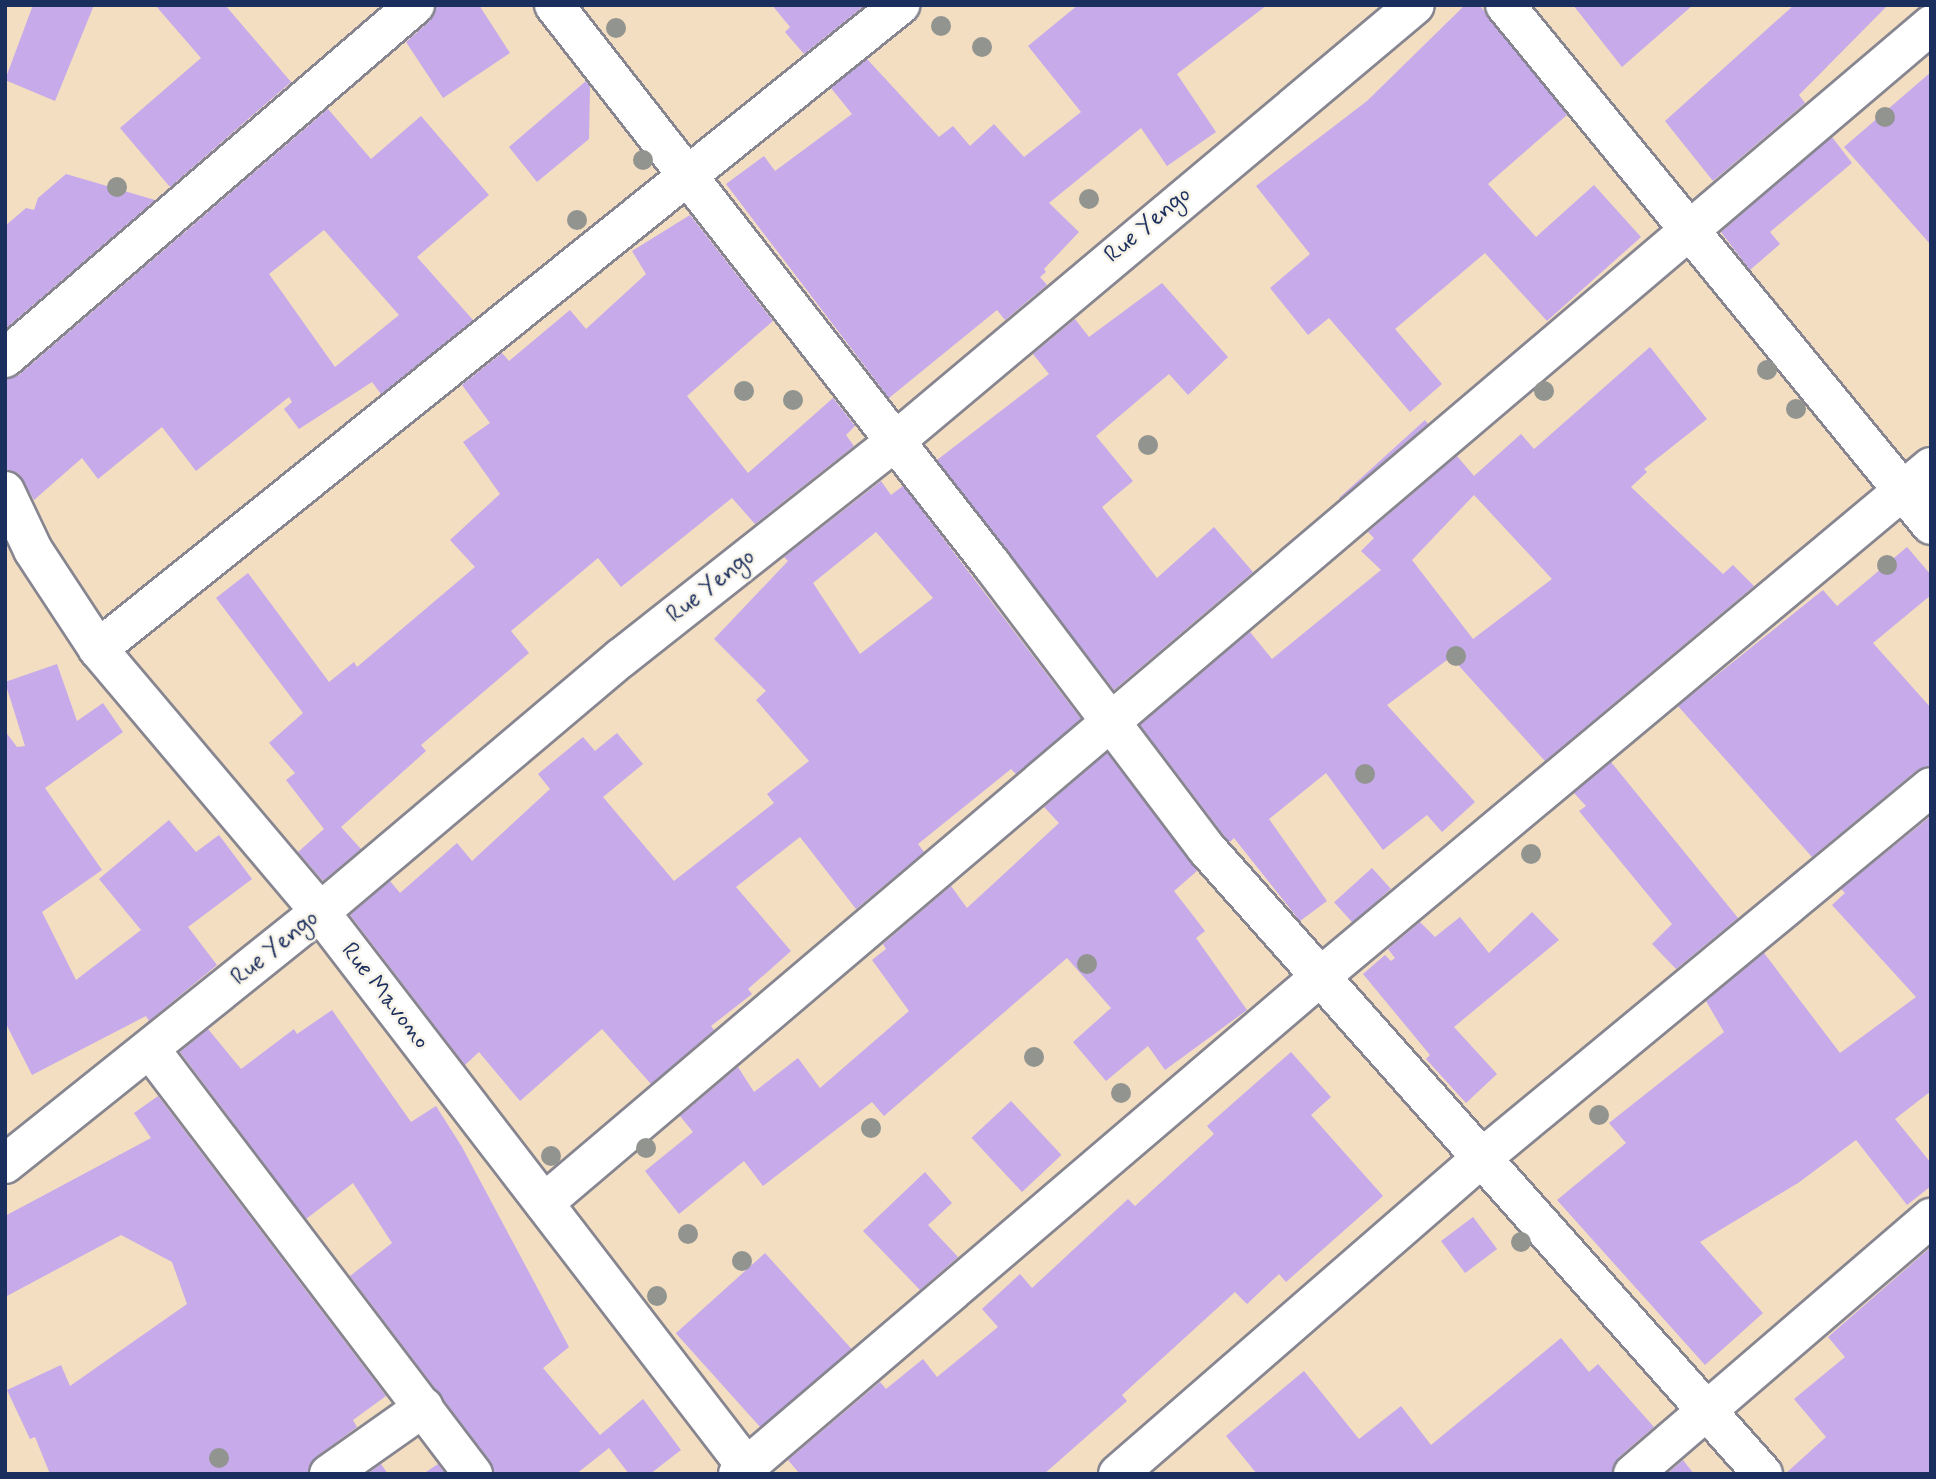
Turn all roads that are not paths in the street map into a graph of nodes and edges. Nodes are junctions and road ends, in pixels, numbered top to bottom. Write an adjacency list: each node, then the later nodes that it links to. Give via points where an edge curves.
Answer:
1 (415, 5): 9 (street)
2 (554, 5): 7 (street)
3 (900, 5): 7 (street)
4 (1415, 5): 10 (street, Rue Yengo)
5 (1505, 5): 8 (street)
6 (1931, 25): 8 (street)
7 (687, 176): 10 (street); 15 (street)
8 (1687, 229): 13 (street, via 1805,367); 16 (street, via 1431,453)
9 (5, 358)
10 (893, 443): 16 (street, via 992,565); 18 (street, Rue Yengo, via 621,658)
11 (1931, 467): 13 (street)
12 (5, 491): 15 (street, Rue Mavono, via 33,550)
13 (1902, 491): 14 (street); 19 (street)
14 (1931, 525)
15 (98, 649): 18 (street, Rue Mavono)
16 (1108, 721): 19 (street, via 1206,848); 23 (street)
17 (1931, 787): 21 (street)
18 (320, 912): 20 (street, Rue Yengo); 23 (street, Rue Mavono)
19 (1320, 977): 21 (street); 27 (street)
20 (150, 1049): 22 (street, Rue Yengo); 25 (street)
21 (1482, 1158): 26 (street); 30 (street)
22 (5, 1164)
23 (544, 1203): 27 (street, Rue Mavono)
24 (1931, 1219): 26 (street)
25 (424, 1408): 28 (street); 29 (street)
26 (1705, 1410): 31 (street); 32 (street)
27 (742, 1470)
28 (329, 1474)
29 (473, 1474)
30 (1118, 1474)
31 (1633, 1474)
32 (1763, 1474)

